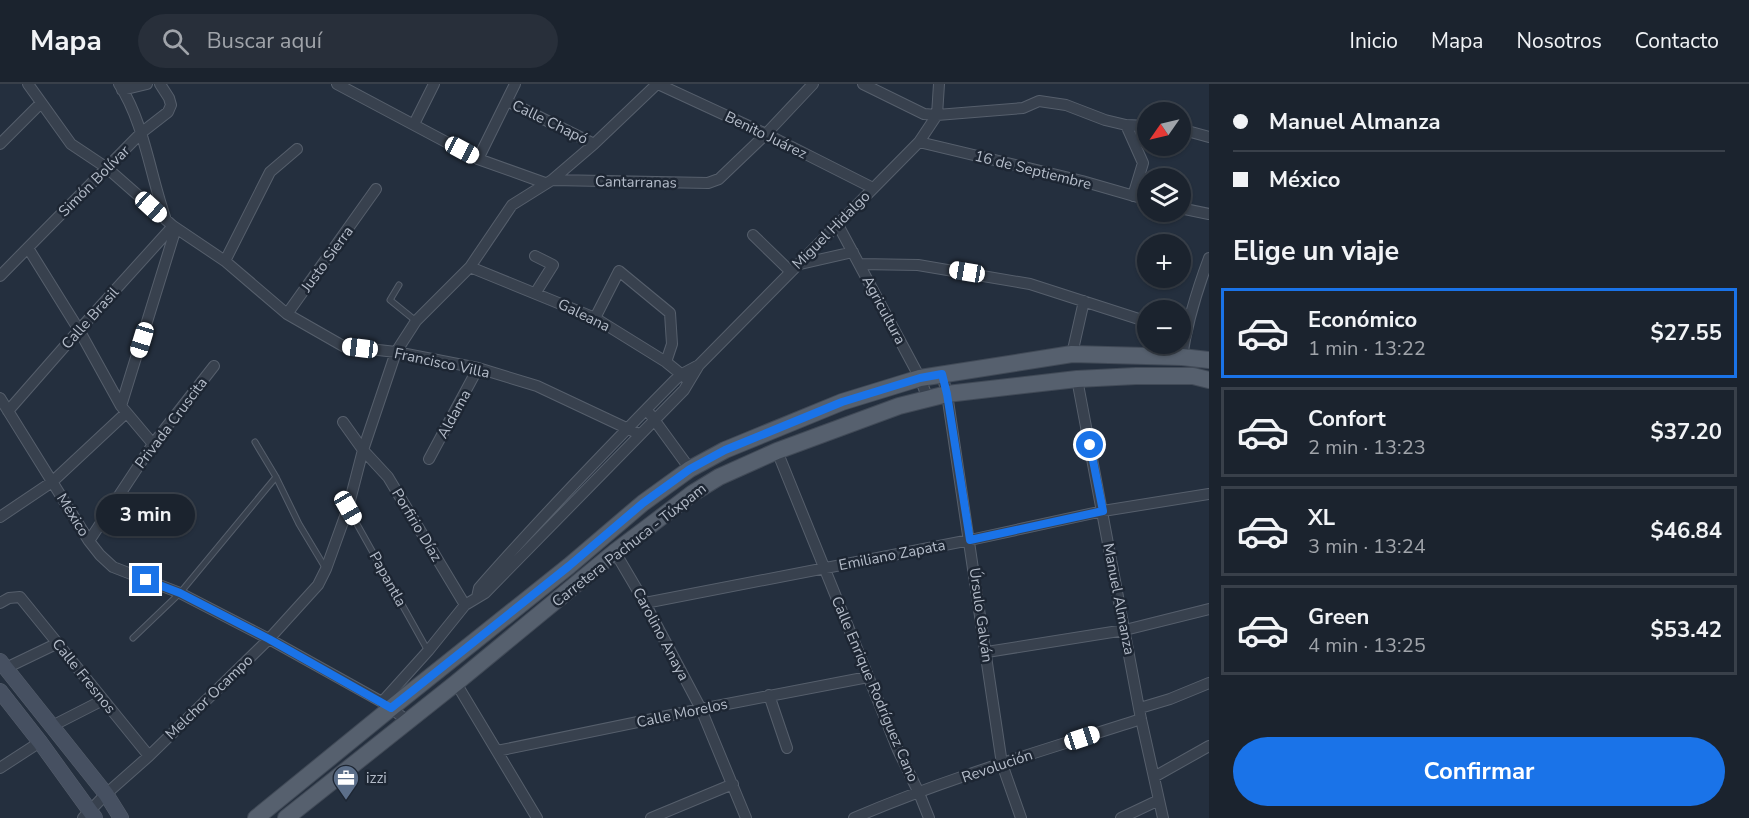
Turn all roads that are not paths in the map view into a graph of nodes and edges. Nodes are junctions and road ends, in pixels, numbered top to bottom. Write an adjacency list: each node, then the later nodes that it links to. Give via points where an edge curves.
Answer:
1 (28, 84): 14 (street, Francisco Villa)
2 (147, 84): 11 (street)
3 (160, 84): 20 (street, Simón Bolívar, via 171,105 168,112)
4 (337, 84): 12 (street, Cantarranas)
5 (434, 84): 16 (street)
6 (515, 84): 13 (street)
7 (658, 84): 21 (street, Benito Juárez); 25 (street, Melchor Ocampo)
8 (813, 84): 21 (street)
9 (863, 84): 15 (street, via 924,114)
10 (939, 84): 15 (street, Miguel Hidalgo)
11 (120, 87): 20 (street)
12 (355, 88): 16 (street, Cantarranas)
13 (507, 101): 25 (street, Calle Chapó); 27 (street)
14 (41, 103): 24 (street); 28 (street, Francisco Villa, via 71,144)
15 (937, 115): 17 (street, via 1023,108 1039,102 1066,105); 23 (street, Miguel Hidalgo)
16 (414, 124): 27 (street, Cantarranas)
17 (1126, 125): 18 (street); 32 (street, via 1143,163)
18 (1137, 126)
19 (1191, 131): 22 (street)
20 (141, 133): 28 (street, Simón Bolívar); 37 (street, via 157,196)
21 (766, 134): 29 (street, Cantarranas, via 719,179 708,183); 30 (street, Benito Juárez)
22 (1209, 137)
23 (919, 142): 30 (street, Miguel Hidalgo); 32 (street, 16 de Septiembre)
24 (0, 144)
25 (594, 144): 29 (street, Melchor Ocampo)
26 (297, 148): 43 (street, via 270,172)
27 (478, 159): 29 (street, Cantarranas)
28 (107, 168): 37 (street, Francisco Villa); 39 (street, Simón Bolívar)
29 (549, 181): 45 (street, Melchor Ocampo, via 512,205)
30 (873, 188): 36 (street, Miguel Hidalgo)
31 (376, 189): 52 (street, Justo Sierra)
32 (1133, 196): 33 (street, 16 de Septiembre)
33 (1137, 197)
34 (1191, 210): 35 (street)
35 (1209, 214)
36 (837, 223): 40 (street, Agricultura); 46 (street, Miguel Hidalgo)
37 (172, 225): 43 (street, Francisco Villa); 56 (street, Calle Brasil); 73 (street)
38 (753, 234): 46 (street)
39 (28, 248): 47 (street, Simón Bolívar); 56 (street)
40 (853, 252): 44 (street, Agricultura); 46 (street)
41 (534, 256): 49 (street, via 552,265)
42 (1209, 258): 51 (street)
43 (225, 261): 52 (street, Francisco Villa)
44 (860, 264): 50 (street, via 918,264 951,269 1030,284); 67 (street, Agricultura)
45 (470, 267): 49 (street, Galeana); 55 (street, Melchor Ocampo)
46 (793, 268): 66 (street, Miguel Hidalgo)
47 (0, 276)
48 (399, 285): 55 (lane, via 390,300)
49 (536, 292): 53 (street, Galeana)
50 (1084, 301): 54 (street); 58 (street)
51 (1191, 307)
52 (287, 314): 57 (street, Francisco Villa, via 343,346)
53 (595, 318): 62 (street, Galeana); 62 (street, via 619,271 670,313 672,344)
54 (1137, 318)
55 (416, 321): 57 (street, Melchor Ocampo)
56 (79, 330): 73 (street); 75 (street, Calle Brasil)
57 (396, 352): 64 (street, Francisco Villa); 82 (street, Melchor Ocampo)
58 (1072, 354): 60 (main road, Carretera Pachuca - Túxpam); 65 (main road, Carretera Pachuca - Túxpam)
59 (1182, 354): 60 (street)
60 (1182, 357): 61 (main road, Carretera Pachuca - Túxpam)
61 (1209, 360)
62 (666, 362): 66 (street, Galeana)
63 (214, 366): 81 (street, Privada Cruscita)
64 (478, 368): 78 (street, Francisco Villa, via 537,386); 84 (street, Aldama)
65 (942, 374): 67 (main road, Carretera Pachuca - Túxpam); 70 (street, Úrsulo Galván)
66 (686, 378): 74 (street, Miguel Hidalgo); 76 (street, Miguel Hidalgo)
67 (920, 378): 72 (street, Agricultura); 85 (main road, Carretera Pachuca - Túxpam, via 842,402 725,450)
68 (1077, 379): 69 (main road, Carretera Pachuca - Túxpam, via 1192,376); 70 (main road, Carretera Pachuca - Túxpam); 90 (street, Manuel Almanza)
69 (1209, 380)
70 (947, 394): 72 (main road, Carretera Pachuca - Túxpam); 93 (street, Úrsulo Galván)
71 (0, 398): 75 (street, México)
72 (928, 399): 83 (main road, Carretera Pachuca - Túxpam)
73 (124, 409): 81 (street); 87 (street)
74 (646, 410): 76 (street); 78 (street, Miguel Hidalgo)
75 (8, 411): 87 (street, México)
76 (655, 418): 79 (street, Miguel Hidalgo); 85 (street)
77 (343, 422): 82 (street, Porfirio Díaz)
78 (628, 428): 79 (street, Francisco Villa); 92 (street, Miguel Hidalgo)
79 (639, 434): 92 (street, Miguel Hidalgo)
80 (255, 442): 86 (lane)
81 (153, 444): 94 (street, Privada Cruscita)
82 (363, 450): 89 (street, Melchor Ocampo); 101 (street, Porfirio Díaz, via 388,477)
83 (777, 452): 95 (main road, Carretera Pachuca - Túxpam, via 693,493); 96 (street, Calle Enrique Rodríguez Cano)
84 (429, 459)
85 (690, 469): 116 (main road, Carretera Pachuca - Túxpam)
86 (276, 477): 97 (lane); 98 (lane)
87 (52, 482): 91 (street); 94 (street, México)
88 (1209, 494): 90 (street, Emiliano Zapata)
89 (348, 508): 97 (street, Melchor Ocampo); 107 (lane, Papantla)
90 (1103, 511): 93 (street, Emiliano Zapata); 103 (street, Manuel Almanza)
91 (0, 517)
92 (538, 531): 101 (street, Miguel Hidalgo)
93 (970, 540): 96 (street, Emiliano Zapata); 108 (street, Úrsulo Galván)
94 (89, 541): 98 (street, México, via 112,567)
95 (615, 552): 100 (street, Carolino Anaya); 111 (main road, Carretera Pachuca - Túxpam)
96 (825, 568): 100 (street, Emiliano Zapata); 110 (street, Calle Enrique Rodríguez Cano)
97 (327, 569): 105 (street, Melchor Ocampo, via 318,585)
98 (180, 593): 104 (lane); 105 (street, México)
99 (0, 603): 106 (street, Calle Fresnos, via 20,597)
100 (645, 603): 117 (street, Carolino Anaya)
101 (465, 605): 107 (street, Miguel Hidalgo)
102 (1209, 609): 103 (street)
103 (1125, 630): 108 (street); 118 (street, Manuel Almanza)
104 (133, 638)
105 (269, 639): 116 (street, México); 125 (street, Melchor Ocampo)
106 (58, 643): 109 (street); 115 (street, Calle Fresnos)
107 (428, 651): 116 (street, Miguel Hidalgo)
108 (987, 652): 126 (street, Úrsulo Galván)
109 (3, 665): 120 (main road)
110 (868, 677): 114 (street, Calle Morelos); 130 (street, Calle Enrique Rodríguez Cano)
111 (456, 683): 119 (main road, Carretera Pachuca - Túxpam); 124 (street)
112 (1209, 683): 118 (street, Revolución)
113 (0, 691): 121 (main road)
114 (770, 695): 117 (street, Calle Morelos); 123 (street)
115 (103, 700): 120 (street); 125 (street, Calle Fresnos)
116 (387, 705): 119 (street, México); 136 (main road, Carretera Pachuca - Túxpam)
117 (701, 709): 124 (street, Calle Morelos); 129 (street, Carolino Anaya)
118 (1141, 713): 126 (street, Revolución); 128 (street, Manuel Almanza)
119 (408, 721): 133 (main road, Carretera Pachuca - Túxpam)
120 (52, 726): 131 (main road)
121 (40, 742): 127 (street); 134 (main road)
122 (1209, 746): 128 (street)
123 (787, 747)
124 (497, 751): 138 (street)
125 (149, 756): 131 (street, Melchor Ocampo)
126 (1002, 764): 130 (street, Revolución); 143 (street, Úrsulo Galván)
127 (0, 768)
128 (1154, 777): 132 (street, Manuel Almanza)
129 (733, 784): 139 (street); 140 (street, Carolino Anaya)
130 (919, 793): 141 (street, Revolución); 142 (street, Calle Enrique Rodríguez Cano)
131 (106, 794): 134 (street, Melchor Ocampo); 135 (main road)
132 (1159, 800): 144 (street); 145 (street, Manuel Almanza)
133 (304, 812): 137 (main road, Carretera Pachuca - Túxpam)
134 (89, 816)
135 (121, 818)
136 (256, 818)
137 (286, 818)
138 (536, 818)
139 (651, 818)
140 (746, 818)
141 (854, 818)
142 (929, 818)
143 (1021, 818)
144 (1121, 818)
145 (1163, 818)

